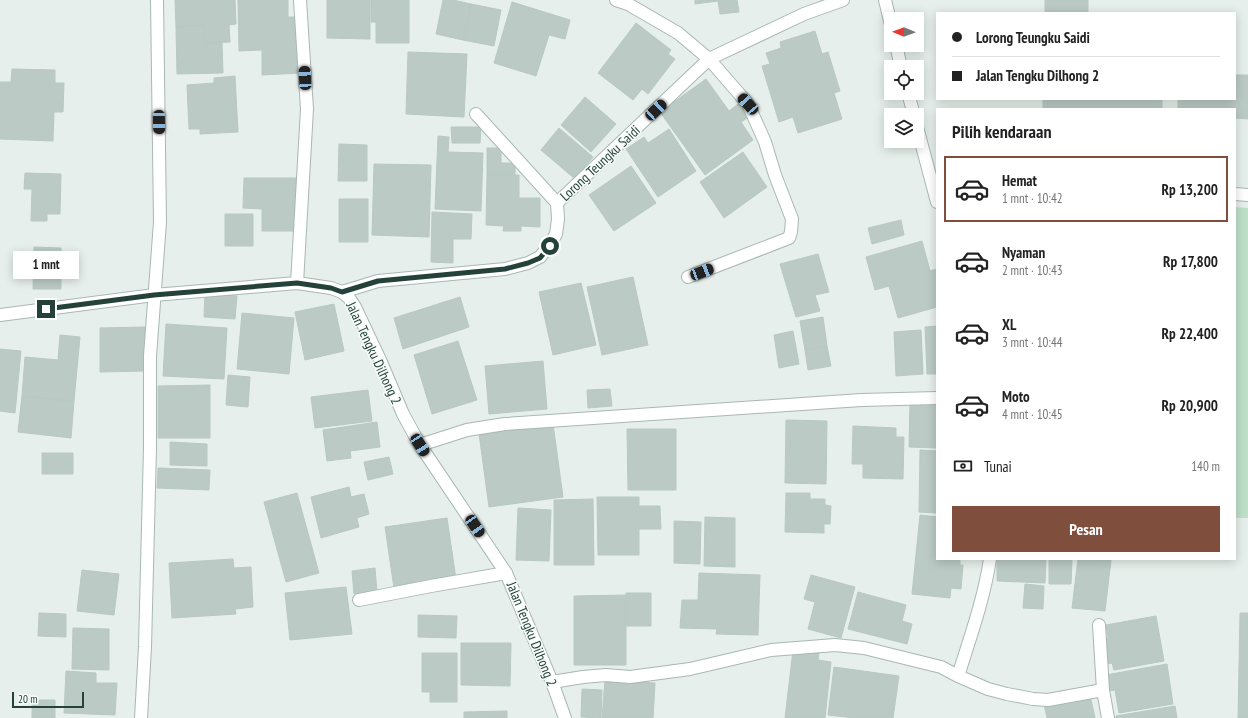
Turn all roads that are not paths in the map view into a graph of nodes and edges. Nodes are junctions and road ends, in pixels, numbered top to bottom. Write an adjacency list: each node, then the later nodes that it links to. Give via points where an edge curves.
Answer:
1 (156, 0): 17 (street, via 160,222)
2 (300, 0): 15 (street, via 307,109)
3 (616, 0): 7 (street, via 628,4 678,33)
4 (843, 0): 7 (street, Lorong Teungku Saidi, via 804,14)
5 (885, 0): 6 (street)
6 (888, 12)
7 (709, 59): 13 (street, Lorong Teungku Saidi); 14 (street, via 748,104 766,142 775,175 792,219 792,226 788,238)
8 (476, 114): 13 (street)
9 (923, 148): 12 (street)
10 (1236, 194): 11 (street)
11 (1248, 195)
12 (936, 198)
13 (557, 203): 16 (street, Lorong Teungku Saidi, via 556,234 540,258 528,263 505,269 378,281)
14 (688, 277)
15 (297, 283): 16 (street, Jalan Tengku Dilhong 2); 17 (street, Jalan Tengku Dilhong 2)
16 (342, 292): 20 (street, Jalan Tengku Dilhong 2, via 355,307 403,414)
17 (154, 295): 18 (street, Jalan Tengku Dilhong 2); 28 (street, via 150,356 150,447)
18 (0, 314)
19 (936, 398): 20 (street, via 862,400 505,424 467,430)
20 (420, 445): 22 (street, Jalan Tengku Dilhong 2)
21 (990, 560): 25 (street, via 976,620)
22 (506, 573): 23 (street); 26 (street, Jalan Tengku Dilhong 2)
23 (359, 600)
24 (1099, 625): 27 (street)
25 (958, 676): 26 (street, via 941,667 916,660 864,648 835,645 771,650 690,669 630,677 583,677); 27 (street, via 1007,694 1033,699 1048,700)
26 (552, 682): 29 (street, Jalan Tengku Dilhong 2)
27 (1102, 690): 30 (street)
28 (141, 718)
29 (565, 718)
30 (1108, 718)

